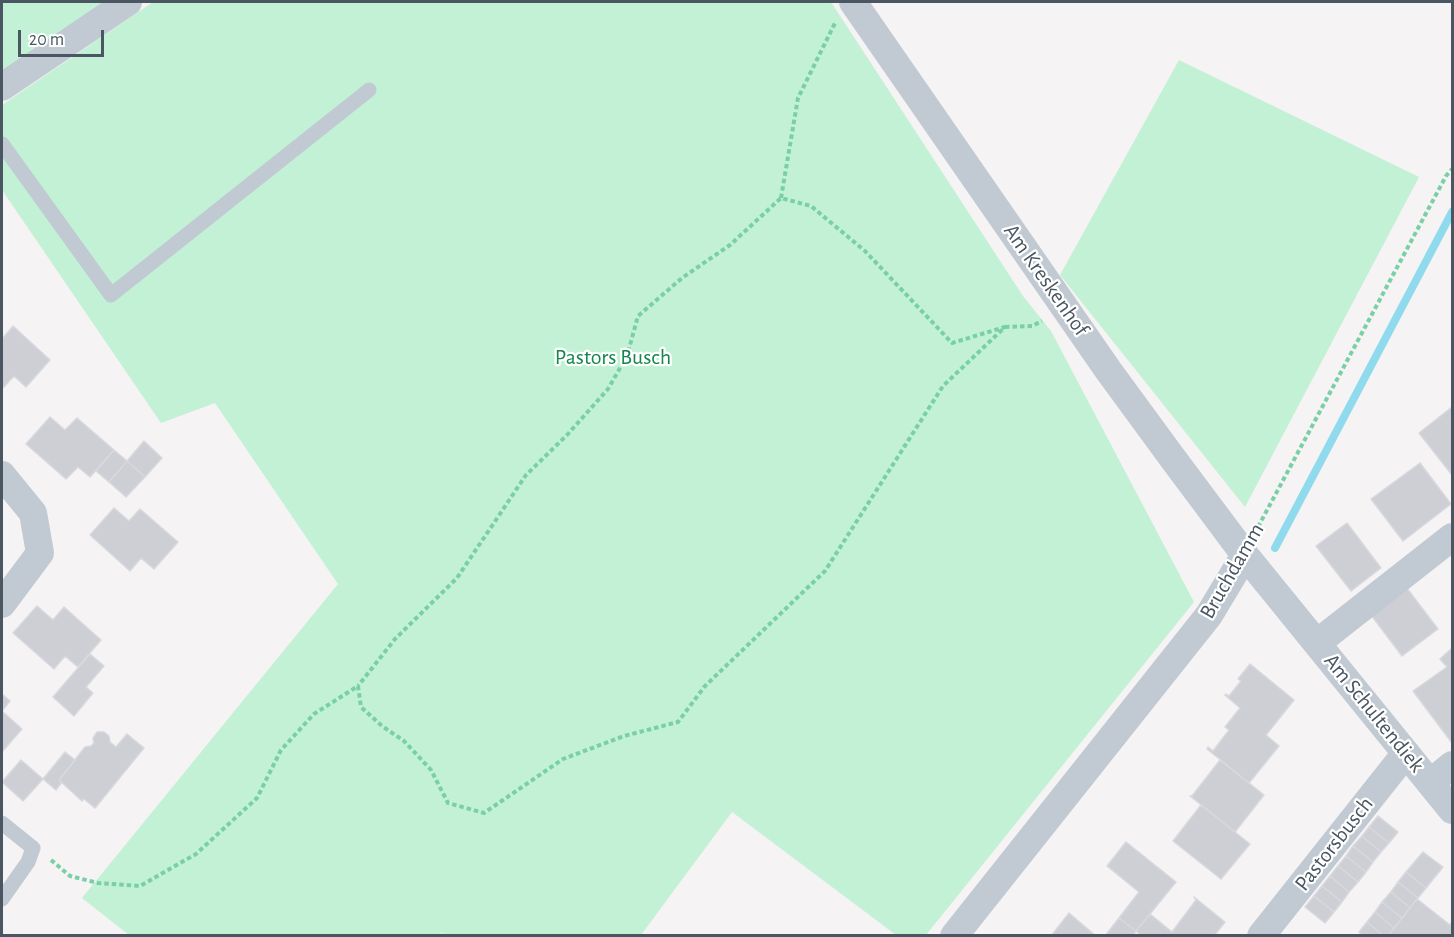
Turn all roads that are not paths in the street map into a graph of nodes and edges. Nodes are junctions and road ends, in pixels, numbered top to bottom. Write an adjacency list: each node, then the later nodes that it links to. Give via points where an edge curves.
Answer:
1 (128, 2): 3 (street)
2 (844, 12): 8 (street, Am Kreskenhof)
3 (2, 87)
4 (369, 90): 5 (lane, via 111,295)
5 (2, 144)
6 (2, 475): 9 (street, via 33,513 40,553)
7 (1452, 537): 10 (street, Am Schultendiek)
8 (1245, 555): 10 (street, Am Schultendiek); 17 (street, Bruchdamm, via 1209,615)
9 (2, 604)
10 (1317, 643): 11 (street, Am Schultendiek)
11 (1406, 753): 13 (street, Am Schultendiek); 18 (street, Pastorsbusch)
12 (1452, 765): 13 (street, Am Schultendiek)
13 (1430, 783): 14 (street, Am Schultendiek)
14 (1452, 810)
15 (2, 823): 16 (lane, via 31,855)
16 (2, 899)
17 (954, 936)
18 (1261, 936)

